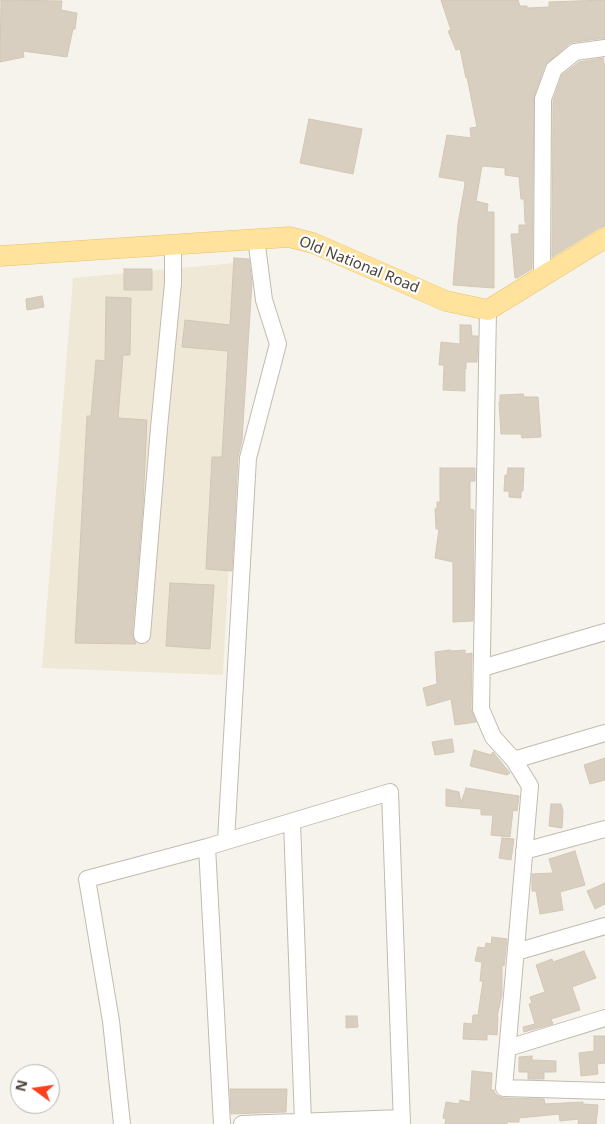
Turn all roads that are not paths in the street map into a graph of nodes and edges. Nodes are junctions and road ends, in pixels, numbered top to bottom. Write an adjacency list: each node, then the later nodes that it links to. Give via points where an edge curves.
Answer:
1 (605, 48): 6 (street, via 575,52 554,69 543,99)
2 (256, 238): 4 (main road, Old National Road); 7 (main road, Old National Road, via 301,239 446,301); 15 (street, via 264,300 278,344 248,458)
3 (605, 238): 6 (main road)
4 (173, 244): 5 (main road, Old National Road); 9 (street, via 173,283)
5 (0, 256)
6 (542, 277): 7 (main road)
7 (488, 310): 10 (street)
8 (605, 632): 10 (street)
9 (142, 635)
10 (482, 668): 12 (street, via 481,709 494,737)
11 (605, 733): 12 (street)
12 (514, 760): 17 (street, via 530,786)
13 (292, 822): 15 (street); 23 (street, via 390,792); 24 (street)
14 (605, 829): 17 (street)
15 (226, 841): 16 (street)
16 (207, 847): 25 (street, via 87,879 111,1021); 26 (street)
17 (524, 851): 19 (street)
18 (605, 926): 19 (street)
19 (516, 952): 21 (street)
20 (605, 1018): 21 (street)
21 (508, 1048): 22 (street, via 504,1088)
22 (605, 1091)
23 (402, 1121): 24 (street)
24 (303, 1122): 27 (street)
25 (122, 1124)
26 (222, 1124)
27 (242, 1124)

